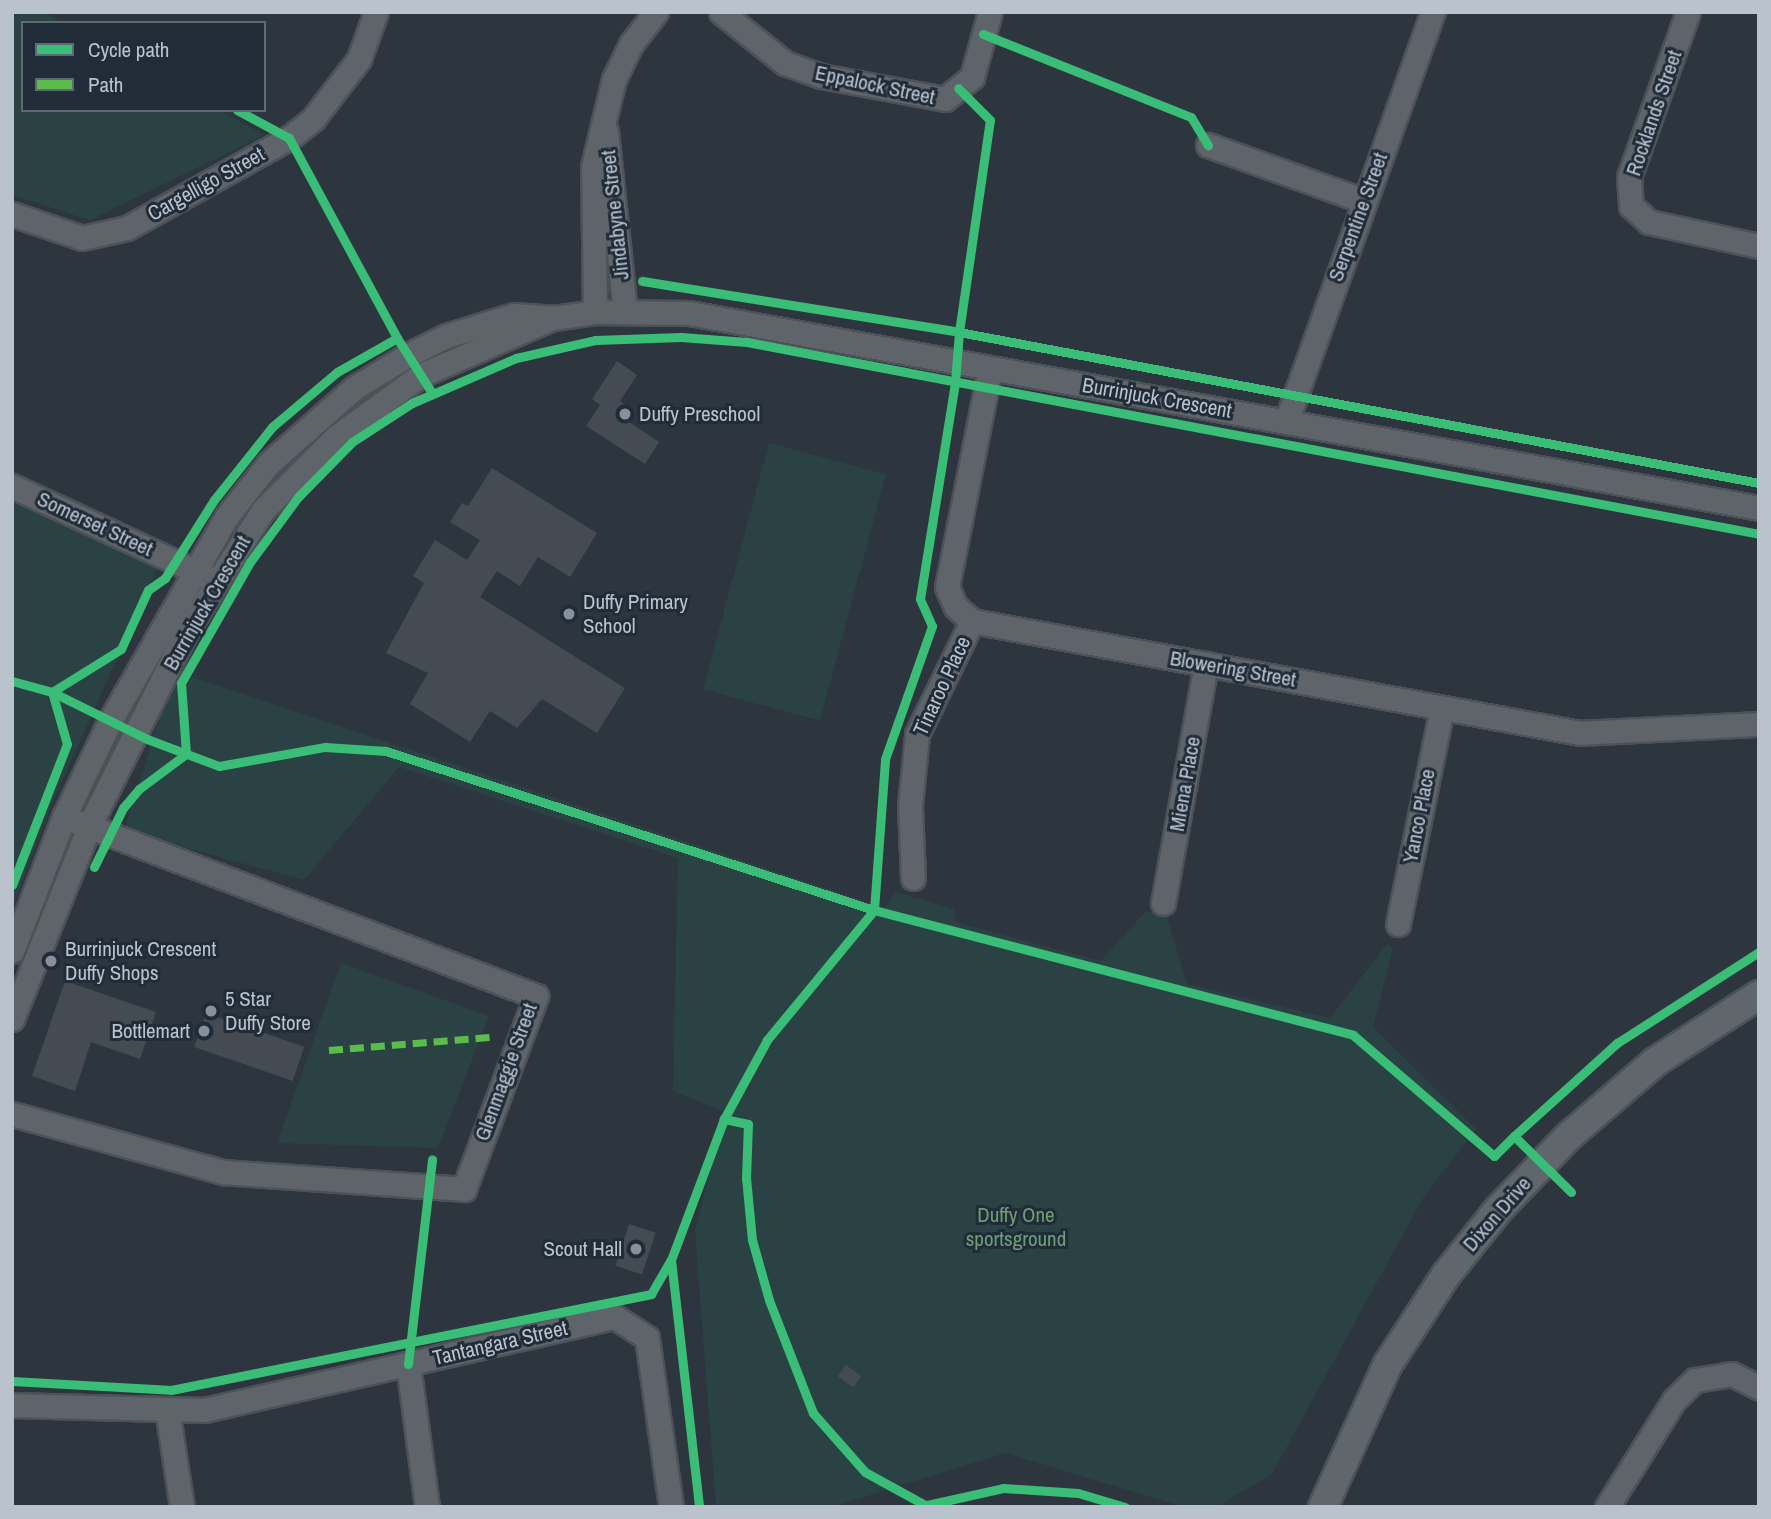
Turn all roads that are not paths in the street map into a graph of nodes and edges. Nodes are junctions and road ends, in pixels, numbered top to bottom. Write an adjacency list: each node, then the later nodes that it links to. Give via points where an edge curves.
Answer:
1 (376, 12): 10 (street, Cargelligo Street, via 359,59 313,119 289,138 127,228 82,238)
2 (656, 12): 7 (street, Jindabyne Street, via 631,44)
3 (721, 12): 4 (street, Eppalock Street, via 785,63 821,76 944,99 972,78)
4 (990, 12)
5 (1433, 12): 9 (street, Serpentine Street)
6 (1688, 12): 11 (street, Rocklands Street, via 1629,177 1631,206 1649,222)
7 (603, 117): 12 (street, Jindabyne Street, via 593,167); 13 (street, Jindabyne Street)
8 (1208, 145): 9 (street)
9 (1364, 201): 16 (street, Serpentine Street)
10 (12, 214)
11 (1759, 246)
12 (595, 312): 13 (street, Burrinjuck Crescent); 14 (street, Burrinjuck Crescent)
13 (625, 313): 15 (street, Burrinjuck Crescent, via 689,313)
14 (553, 318): 19 (street, Burrinjuck Crescent, via 514,315 446,336 354,388 269,463 227,516); 20 (street, Burrinjuck Crescent, via 421,375 337,436 263,510)
15 (990, 368): 16 (street, Burrinjuck Crescent); 21 (street, via 947,587 956,607)
16 (1286, 422): 18 (street, Burrinjuck Crescent)
17 (12, 486): 19 (street, Somerset Street)
18 (1759, 508)
19 (194, 570): 20 (street, Somerset Street); 25 (street, Burrinjuck Crescent, via 110,721)
20 (215, 580): 26 (street, Burrinjuck Crescent)
21 (972, 621): 22 (street, Blowering Street); 27 (street, Tinaroo Place, via 917,734 910,806)
22 (1206, 664): 23 (street, Blowering Street); 28 (street, Miena Place)
23 (1442, 708): 24 (street, Blowering Street, via 1580,733); 29 (street, Yanco Place)
24 (1759, 724)
25 (64, 817): 26 (street, Glenmaggie Street); 30 (street, Burrinjuck Crescent)
26 (89, 826): 32 (street, Burrinjuck Crescent); 33 (street, Glenmaggie Street, via 536,996 464,1189 223,1171)
27 (913, 878)
28 (1163, 903)
29 (1398, 924)
30 (12, 951)
31 (1759, 995): 41 (main road, Dixon Drive, via 1655,1062 1569,1136 1498,1210 1446,1275 1388,1364)
32 (12, 1019)
33 (12, 1114)
34 (408, 1364): 37 (street, Tantangara Street, via 204,1410); 39 (street); 40 (street, Tantangara Street, via 615,1317 647,1338)
35 (1759, 1388): 42 (street, via 1722,1373 1688,1385)
36 (12, 1405): 37 (street, Tantangara Street)
37 (167, 1409): 38 (street)
38 (182, 1507)
39 (427, 1507)
40 (671, 1507)
41 (1323, 1507)
42 (1607, 1507)

